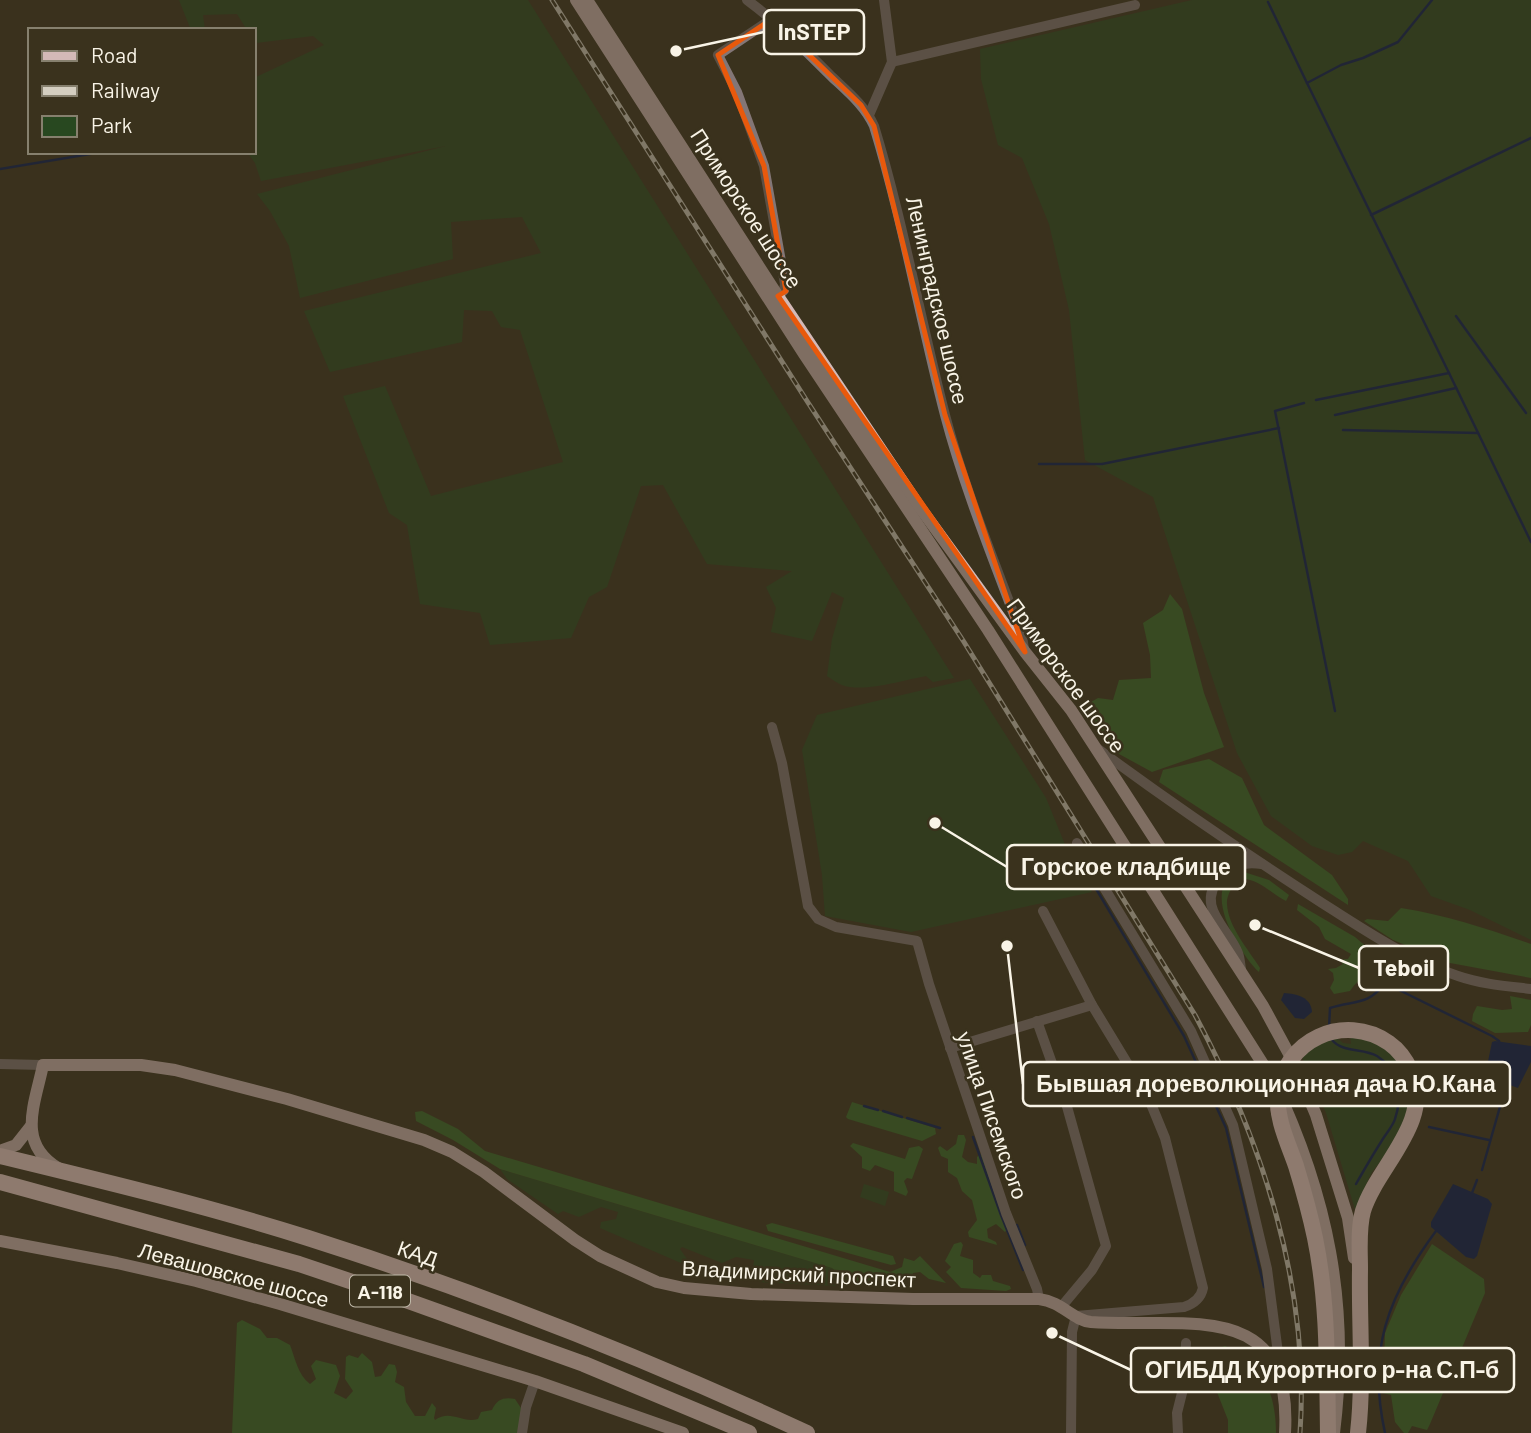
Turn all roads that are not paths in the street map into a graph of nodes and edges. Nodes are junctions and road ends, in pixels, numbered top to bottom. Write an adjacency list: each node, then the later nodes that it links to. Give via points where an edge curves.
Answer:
1 (576, 0): 12 (main road, Приморское шоссе)
2 (587, 0): 9 (main road, Приморское шоссе)
3 (747, 0): 6 (street, Ленинградское шоссе)
4 (884, 0): 7 (street)
5 (1135, 5): 7 (street)
6 (772, 19): 8 (street, Ленинградское шоссе); 9 (street, via 718,55 764,166 785,284)
7 (892, 62): 8 (street)
8 (869, 115): 10 (street, Ленинградское шоссе, via 889,176 948,426)
9 (778, 296): 10 (main road, Приморское шоссе, via 921,509)
10 (1025, 652): 11 (main road, Приморское шоссе)
11 (1071, 709): 12 (main road, via 1055,705 1047,712); 14 (main road, Приморское шоссе)
12 (1046, 721): 48 (main road, Приморское шоссе, via 1248,1037 1293,1122 1321,1207 1334,1269 1339,1333)
13 (772, 727): 22 (street, улица Писемского, via 808,906 818,919 836,927 917,941)
14 (1093, 745): 16 (street); 18 (main road, Приморское шоссе)
15 (1077, 843): 34 (street, via 1191,1031 1233,1125 1267,1269)
16 (1264, 864): 18 (street, via 1243,863 1226,871 1213,890 1213,914 1238,953); 19 (street, via 1409,956 1479,982)
17 (1043, 911): 20 (street)
18 (1241, 972): 30 (main road, Приморское шоссе, via 1295,1065 1316,1115 1348,1218)
19 (1531, 989)
20 (1092, 1005): 21 (street); 33 (street, via 1149,1099 1165,1138 1203,1288 1196,1301 1184,1307)
21 (1037, 1021): 22 (street); 32 (street, via 1066,1103 1106,1247)
22 (950, 1048): 31 (street, улица Писемского)
23 (0, 1064): 24 (street, Владимирский проспект)
24 (43, 1065): 25 (main road); 31 (main road, Владимирский проспект, via 141,1065 175,1070 424,1140 484,1172 600,1256 657,1282 751,1294)
25 (31, 1126): 26 (main road, via 16,1145); 27 (main road, via 42,1157)
26 (0, 1154): 27 (highway, КАД / А-118)
27 (64, 1172): 43 (highway, КАД / А-118, via 295,1234 413,1273 631,1355)
28 (0, 1182): 42 (highway, А-118, via 273,1257 397,1297 584,1364)
29 (0, 1241): 38 (main road, Левашовское шоссе, via 196,1281)
30 (1359, 1286): 39 (highway, Приморское шоссе); 47 (highway, via 1362,1217 1375,1183 1410,1125 1417,1092 1408,1063 1392,1045 1367,1031 1342,1029 1301,1048 1281,1079 1278,1098 1281,1124 1315,1237 1324,1301)
31 (1038, 1299): 32 (main road, Владимирский проспект)
32 (1062, 1306): 33 (main road, Владимирский проспект)
33 (1076, 1316): 36 (main road, Владимирский проспект, via 1087,1321 1210,1325); 44 (street)
34 (1276, 1334): 36 (street, via 1270,1343); 37 (street)
35 (1186, 1343): 45 (street)
36 (1256, 1343): 37 (main road, Владимирский проспект, via 1271,1357)
37 (1281, 1379): 46 (main road)
38 (535, 1381): 40 (street); 41 (main road, Левашовское шоссе)
39 (1361, 1394): 49 (highway, Приморское шоссе); 50 (highway)
40 (522, 1433)
41 (683, 1433)
42 (749, 1433)
43 (807, 1433)
44 (1071, 1433)
45 (1178, 1433)
46 (1285, 1433)
47 (1328, 1433)
48 (1334, 1433)
49 (1358, 1433)
50 (1368, 1433)

